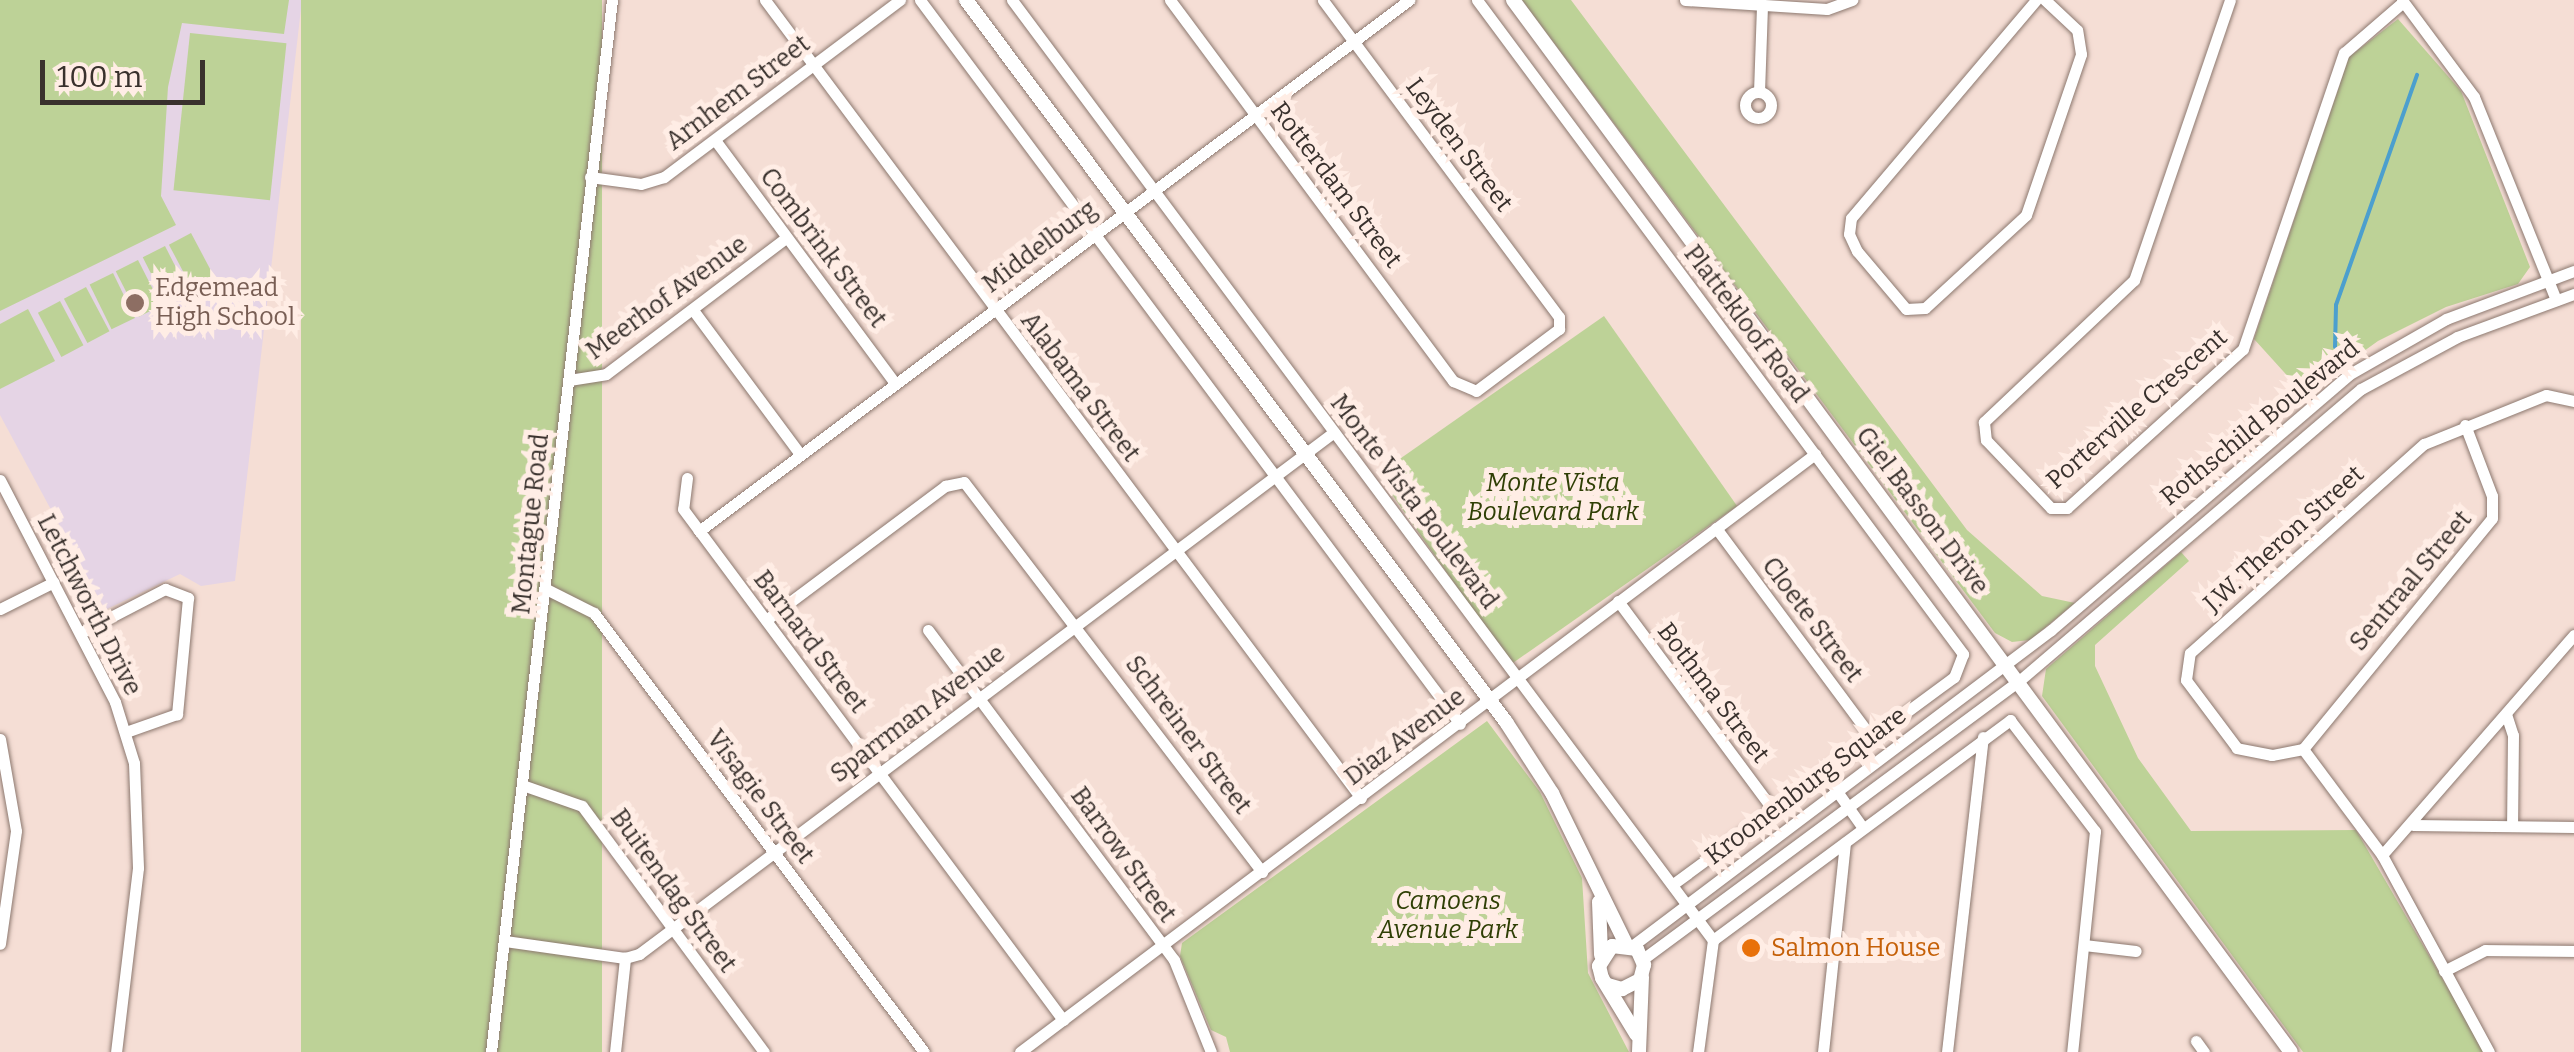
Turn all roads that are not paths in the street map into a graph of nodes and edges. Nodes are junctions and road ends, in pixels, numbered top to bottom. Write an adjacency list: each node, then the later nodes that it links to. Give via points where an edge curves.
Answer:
1 (612, 0): 24 (street, Montague Road)
2 (766, 0): 20 (street, Alabama Street)
3 (900, 0): 20 (street, Arnhem Street)
4 (920, 0): 27 (street)
5 (966, 0): 26 (main road)
6 (1012, 0): 25 (street, Monte Vista Boulevard)
7 (1170, 0): 22 (street, Rotterdam Street)
8 (1323, 0): 19 (street, Leyden Street)
9 (1409, 0): 19 (street, Middelburg)
10 (1476, 0): 43 (street, Plattekloof Road)
11 (1513, 0): 59 (main road, Giel Basson Drive)
12 (1685, 0): 18 (street)
13 (1852, 0): 18 (street, via 1826,9)
14 (2036, 0): 15 (street, via 1850,218 1857,251 1906,309 1926,308 2026,215 2081,54 2076,30)
15 (2045, 0)
16 (2230, 0): 17 (street, Porterville Crescent, via 2134,280 1984,422 1986,440 2050,508 2066,508 2243,349 2344,53)
17 (2402, 1): 30 (street, via 2474,98)
18 (1762, 7): 21 (street)
19 (1354, 41): 22 (street, Middelburg); 37 (street, Leyden Street, via 1560,318 1559,330 1486,386)
20 (813, 64): 23 (street, Arnhem Street); 34 (street, Alabama Street)
21 (1759, 92)
22 (1255, 114): 25 (street, Middelburg); 37 (street, Rotterdam Street, via 1453,381)
23 (715, 140): 24 (street, Arnhem Street, via 654,182); 28 (street, Combrink Street)
24 (590, 177): 35 (street, Montague Road)
25 (1154, 190): 26 (street, Middelburg); 40 (street, Monte Vista Boulevard)
26 (1124, 212): 27 (street, Middelburg); 42 (main road)
27 (1095, 234): 34 (street, Middelburg); 44 (street)
28 (786, 238): 33 (street, Meerhof Avenue); 36 (street, Combrink Street)
29 (2574, 271): 30 (street, Rothschild Boulevard)
30 (2548, 281): 32 (street); 59 (street, Rothschild Boulevard, via 2446,319 2348,375)
31 (2574, 294): 32 (street, Rothschild Boulevard)
32 (2556, 300): 62 (street, Rothschild Boulevard, via 2421,353 2360,389)
33 (693, 310): 35 (street, Meerhof Avenue, via 606,374); 41 (street)
34 (994, 310): 36 (street, Middelburg); 49 (street, Alabama Street)
35 (569, 380): 51 (street, Montague Road)
36 (895, 383): 41 (street, Middelburg)
37 (1468, 392)
38 (2574, 401): 39 (street, J.W. Theron Street, via 2546,395)
39 (2465, 425): 71 (street, Sentraal Street, via 2492,496 2492,518); 71 (street, J.W. Theron Street, via 2424,444 2185,661 2188,684 2236,748 2272,756)
40 (1334, 432): 42 (street, Sparrman Avenue); 60 (street, Monte Vista Boulevard)
41 (800, 454): 48 (street, Middelburg)
42 (1306, 454): 44 (street, Sparrman Avenue); 64 (main road)
43 (1815, 454): 47 (street, Diaz Avenue); 61 (street, Plattekloof Road, via 1960,646 1965,661)
44 (1276, 477): 49 (street, Sparrman Avenue); 66 (street)
45 (687, 478): 48 (street, Barnard Street, via 682,509)
46 (0, 480): 50 (street, Letchworth Drive)
47 (1716, 528): 52 (street, Diaz Avenue); 69 (street, Cloete Street)
48 (699, 531): 54 (street, Barnard Street)
49 (1176, 551): 55 (street, Sparrman Avenue); 76 (street, Alabama Street)
50 (54, 582): 53 (street); 57 (street, Letchworth Drive)
51 (546, 589): 74 (street, Montague Road); 84 (street, Visagie Street, via 594,613)
52 (1618, 601): 60 (street, Diaz Avenue); 78 (street, Bothma Street)
53 (0, 609)
54 (766, 620): 55 (street, Schreiner Street, via 945,486 964,482); 72 (street, Barnard Street)
55 (1078, 624): 63 (street, Sparrman Avenue); 86 (street, Schreiner Street)
56 (928, 630): 63 (street, Barrow Street)
57 (80, 632): 67 (street, Letchworth Drive); 67 (street, via 165,589 188,598 177,714)
58 (2574, 635): 65 (street)
59 (2008, 664): 62 (main road, Giel Basson Drive); 75 (street, Kroonenburg Square)
60 (1518, 678): 64 (street, Diaz Avenue); 88 (street, Monte Vista Boulevard)
61 (1954, 678): 69 (street, Kroonenburg Square)
62 (2020, 680): 77 (street, Kroonenburg Square); 121 (main road, Giel Basson Drive)
63 (978, 696): 72 (street, Sparrman Avenue); 98 (street, Barrow Street)
64 (1490, 701): 66 (street, Diaz Avenue); 87 (main road, via 1552,793)
65 (2506, 714): 79 (street); 80 (street, via 2513,735)
66 (1460, 724): 76 (street, Diaz Avenue)
67 (126, 732): 109 (street, Letchworth Drive, via 140,828)
68 (1983, 737): 82 (street); 97 (street, via 2010,720 2095,831); 119 (street)
69 (1872, 738): 73 (street, Kroonenburg Square)
70 (0, 739): 89 (street, via 16,831)
71 (2303, 749): 85 (street)
72 (879, 772): 84 (street, Sparrman Avenue); 107 (street, Barnard Street)
73 (1824, 772): 75 (street); 78 (street, Kroonenburg Square)
74 (525, 786): 92 (street, Buitendag Street, via 582,806); 94 (street, Montague Road)
75 (1837, 790): 77 (street); 90 (street, Kroonenburg Square)
76 (1361, 798): 86 (street, Diaz Avenue)
77 (1851, 809): 82 (street); 91 (street, Kroonenburg Square)
78 (1774, 810): 88 (street, Kroonenburg Square)
79 (2413, 825): 80 (street); 85 (street)
80 (2512, 826): 81 (street)
81 (2574, 827)
82 (1864, 828): 83 (street)
83 (1845, 842): 93 (street); 118 (street)
84 (772, 852): 92 (street, Sparrman Avenue); 113 (street, Visagie Street)
85 (2382, 855): 104 (street)
86 (1262, 872): 98 (street, Diaz Avenue)
87 (1593, 879): 96 (main road); 101 (main road)
88 (1672, 884): 90 (street, Monte Vista Boulevard)
89 (5, 887): 95 (street)
90 (1687, 903): 91 (street, Monte Vista Boulevard); 96 (street, Kroonenburg Square)
91 (1699, 920): 93 (street, Monte Vista Boulevard); 103 (street, Kroonenburg Square)
92 (674, 930): 102 (street, Sparrman Avenue); 112 (street, Buitendag Street)
93 (1712, 940): 117 (street)
94 (505, 941): 102 (street); 110 (street, Montague Road)
95 (0, 944)
96 (1629, 945): 101 (main road); 103 (main road)
97 (2084, 945): 99 (street); 120 (street)
98 (1162, 946): 107 (street, Diaz Avenue); 115 (street, Barrow Street)
99 (2136, 951)
100 (2574, 951): 104 (street, via 2485,950)
101 (1601, 956): 106 (main road, via 1599,972)
102 (625, 958): 111 (street)
103 (1643, 959): 105 (main road)
104 (2444, 971): 122 (street)
105 (1642, 976): 106 (main road, via 1627,988); 108 (main road)
106 (1608, 985): 108 (main road)
107 (1063, 1020): 114 (street, Diaz Avenue)
108 (1636, 1034): 116 (main road)
109 (116, 1052)
110 (491, 1052)
111 (615, 1052)
112 (764, 1052)
113 (924, 1052)
114 (1020, 1052)
115 (1211, 1052)
116 (1639, 1052)
117 (1698, 1052)
118 (1822, 1052)
119 (1947, 1052)
120 (2072, 1052)
121 (2291, 1052)
122 (2489, 1052)

